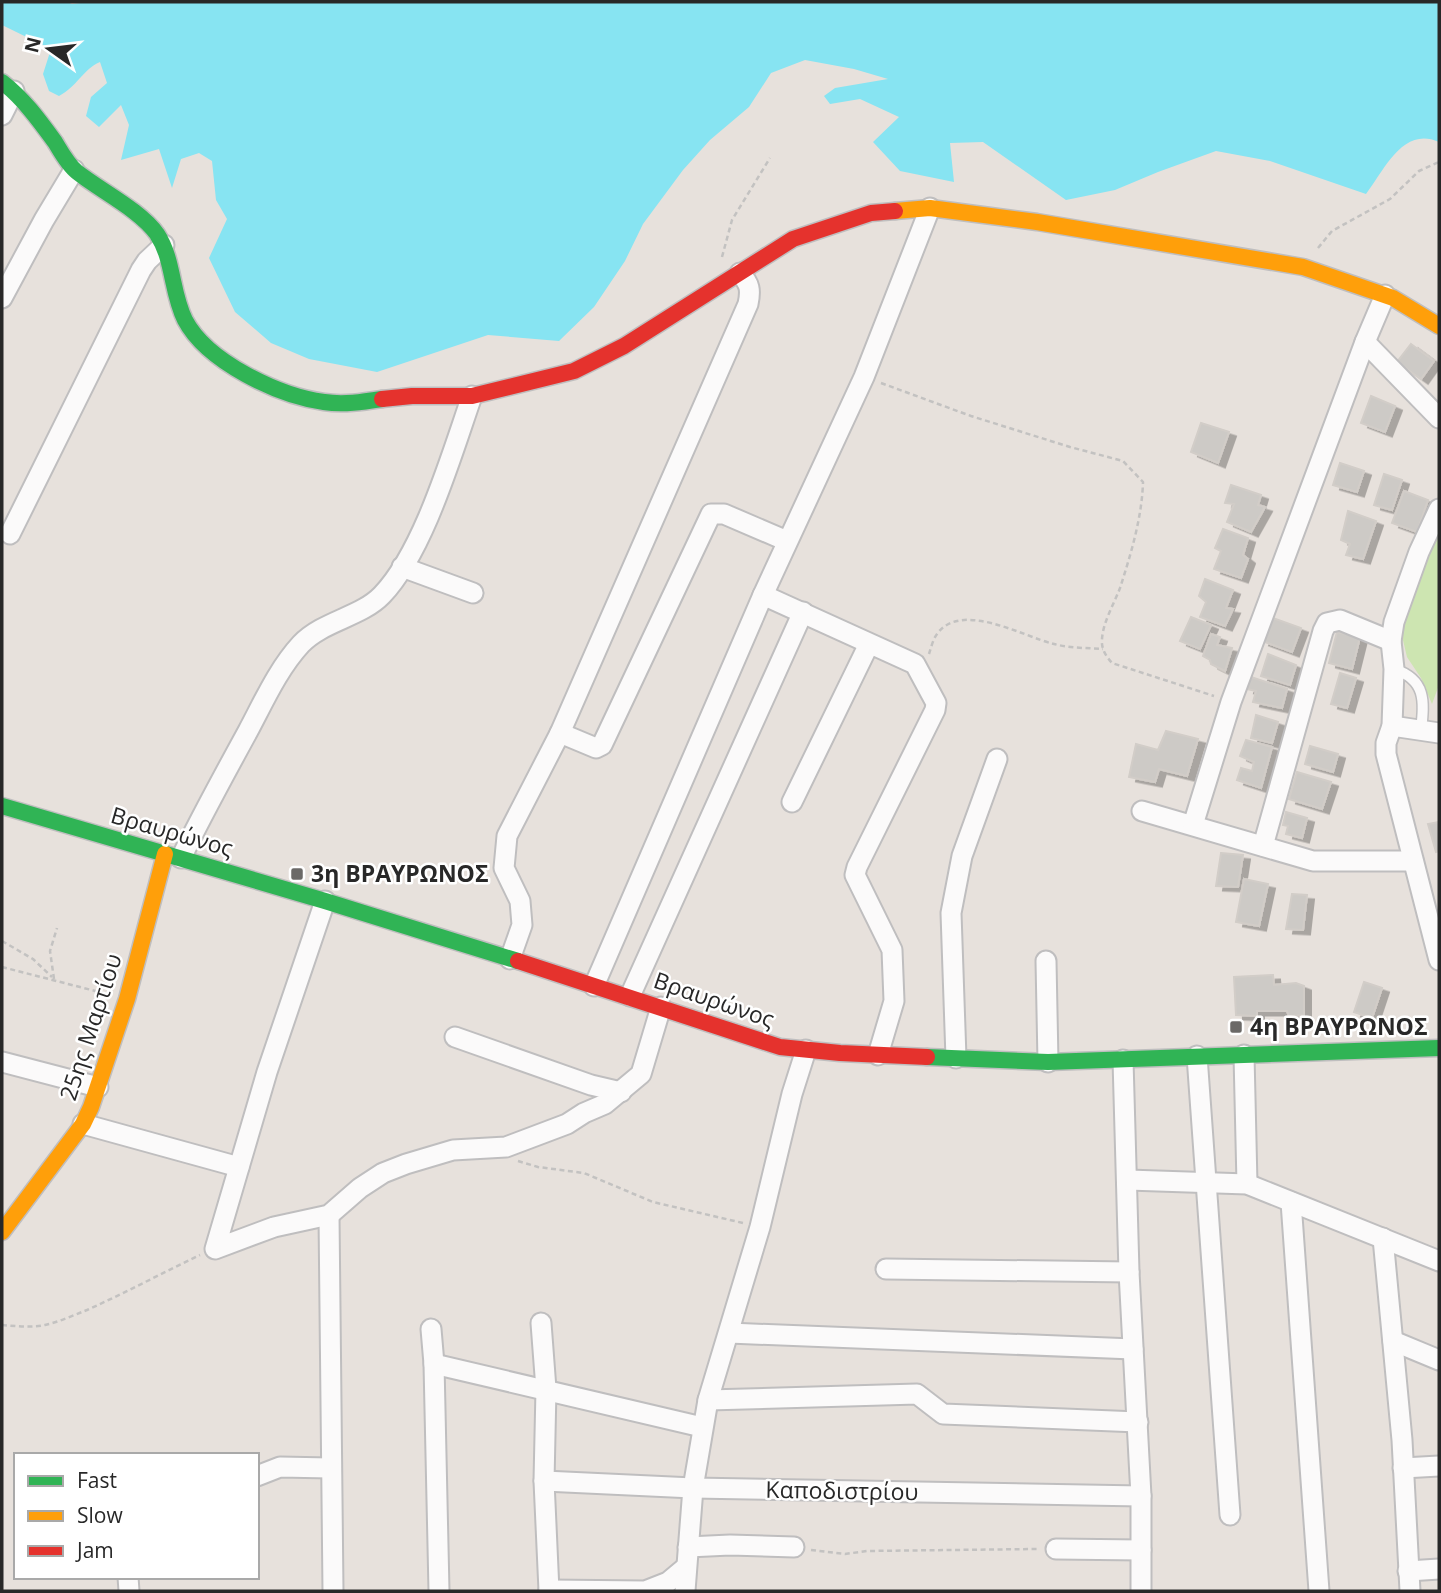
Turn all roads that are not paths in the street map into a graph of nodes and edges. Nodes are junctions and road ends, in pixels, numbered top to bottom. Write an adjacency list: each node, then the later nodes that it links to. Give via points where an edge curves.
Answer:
1 (8, 87): 2 (street); 3 (street)
2 (2, 116)
3 (74, 170): 5 (street, via 151,226); 8 (street)
4 (930, 208): 6 (street, via 871,213 793,239); 7 (street, via 1303,267); 15 (street, via 864,377)
5 (164, 245): 11 (street, via 186,322 202,343 250,376 327,403); 14 (street, via 141,270)
6 (740, 273): 11 (street, via 624,346 574,371); 25 (street, via 751,290 748,304)
7 (1385, 295): 9 (street); 10 (street)
8 (2, 299)
9 (1439, 326)
10 (1365, 342): 12 (street); 30 (street, via 1231,702)
11 (472, 396): 16 (street, via 422,529)
12 (1439, 418)
13 (1439, 509): 20 (street, via 1398,607)
14 (10, 534)
15 (787, 541): 18 (street); 25 (street, via 724,514 711,514 602,745 596,748)
16 (402, 567): 17 (street); 32 (street, via 381,597 302,643 279,673)
17 (473, 593)
18 (763, 595): 19 (street); 38 (street)
19 (803, 612): 21 (street); 39 (street)
20 (1391, 640): 22 (street); 31 (street, via 1340,620 1327,623)
21 (869, 644): 27 (street); 44 (street, via 915,664 936,703 855,875 891,950 894,1001)
22 (1395, 669): 23 (street); 24 (lane, via 1415,680)
23 (1392, 726): 24 (street); 33 (street, via 1386,754)
24 (1433, 729)
25 (559, 733): 35 (street, via 507,836 504,868 520,901 522,925)
26 (998, 759): 47 (street, via 962,856 951,913)
27 (792, 802)
28 (2, 806): 32 (street, Βραυρώνος)
29 (1142, 811): 30 (street)
30 (1193, 825): 31 (street)
31 (1263, 846): 33 (street, via 1313,860)
32 (173, 856): 34 (street, Βραυρώνος); 51 (street, 25ης Μαρτίου)
33 (1413, 861): 36 (street)
34 (324, 901): 35 (street, Βραυρώνος); 54 (street)
35 (510, 960): 38 (street, Βραυρώνος)
36 (1439, 960)
37 (1046, 961): 50 (street)
38 (594, 986): 39 (street, Βραυρώνος)
39 (630, 996): 40 (street, Βραυρώνος)
40 (661, 1007): 43 (street, Βραυρώνος, via 756,1040); 52 (street, via 641,1074)
41 (455, 1037): 52 (street)
42 (1439, 1048): 45 (street, Βραυρώνος)
43 (806, 1050): 44 (street, Βραυρώνος); 67 (street)
44 (878, 1055): 47 (street, Βραυρώνος)
45 (1244, 1055): 46 (street, Βραυρώνος); 57 (street)
46 (1197, 1056): 48 (street, Βραυρώνος); 56 (street)
47 (956, 1058): 50 (street, Βραυρώνος)
48 (1123, 1060): 50 (street, Βραυρώνος); 55 (street)
49 (2, 1062): 51 (street)
50 (1048, 1062)
51 (98, 1087): 53 (street, 25ης Μαρτίου)
52 (621, 1092): 59 (street, via 567,1124 506,1147 453,1150 383,1173)
53 (83, 1124): 54 (street); 60 (street, 25ης Μαρτίου)
54 (239, 1167): 59 (street, via 215,1249 274,1227)
55 (1128, 1180): 56 (street); 64 (street)
56 (1205, 1183): 57 (street); 83 (street)
57 (1247, 1184): 58 (street)
58 (1291, 1202): 61 (street); 95 (street)
59 (329, 1215): 77 (street)
60 (2, 1232)
61 (1383, 1238): 62 (street); 68 (street)
62 (1439, 1261)
63 (886, 1269): 64 (street)
64 (1129, 1272): 69 (street)
65 (541, 1323): 72 (street)
66 (431, 1329): 71 (street)
67 (729, 1333): 69 (street); 73 (street)
68 (1393, 1341): 70 (street); 78 (street)
69 (1133, 1349): 74 (street)
70 (1439, 1360)
71 (434, 1364): 72 (street); 91 (street)
72 (546, 1389): 75 (street); 80 (street)
73 (708, 1400): 74 (street, via 917,1394 943,1413); 75 (street)
74 (1138, 1422): 82 (street)
75 (702, 1427): 81 (street)
76 (1439, 1466): 78 (street)
77 (330, 1468): 79 (street, via 280,1467); 90 (street)
78 (1403, 1468): 89 (street)
79 (259, 1475)
80 (544, 1481): 81 (street, Καποδιστρίου); 92 (street)
81 (693, 1488): 82 (street, Καποδιστρίου); 87 (street)
82 (1141, 1496): 86 (street)
83 (1230, 1514)
84 (794, 1547): 87 (street, via 730,1545)
85 (1056, 1549): 86 (street)
86 (1141, 1550): 94 (street)
87 (687, 1557): 92 (street, via 668,1582 645,1591); 93 (street)
88 (1439, 1569): 89 (street)
89 (1408, 1571): 96 (street)
90 (333, 1591)
91 (439, 1591)
92 (549, 1591)
93 (685, 1591)
94 (1141, 1591)
95 (1319, 1591)
96 (1410, 1591)

